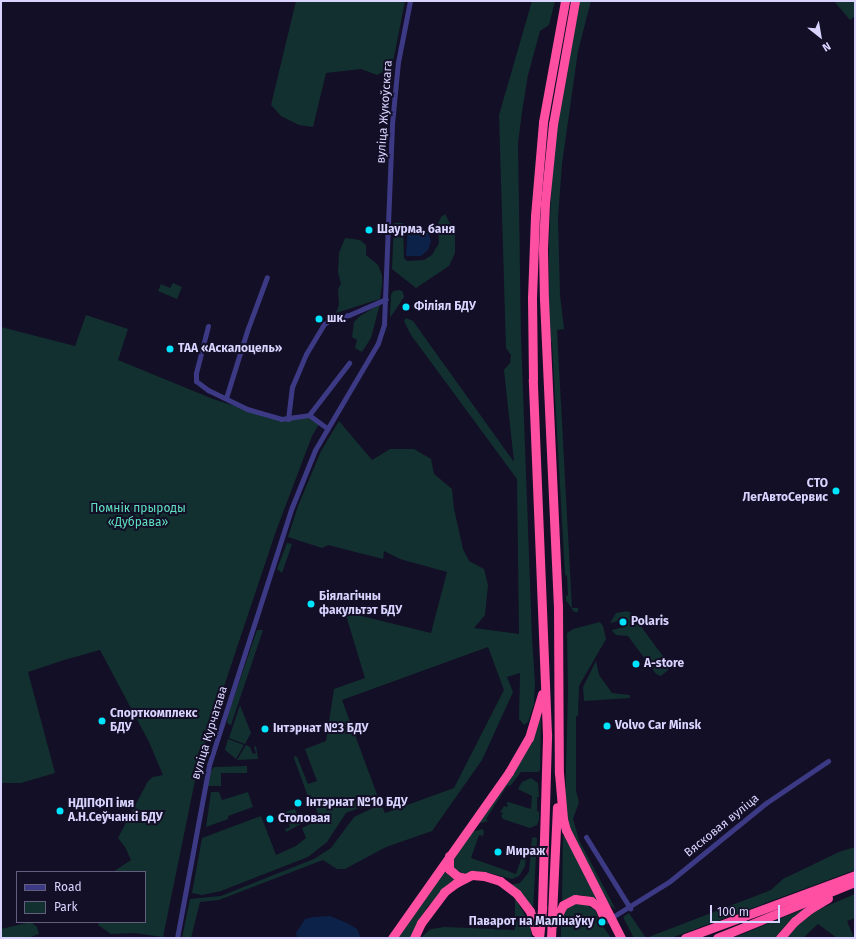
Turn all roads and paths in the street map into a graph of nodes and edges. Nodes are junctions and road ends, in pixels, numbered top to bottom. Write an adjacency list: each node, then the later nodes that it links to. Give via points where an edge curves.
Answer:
1 (410, 1): 5 (street, вуліца Жукоўскага, via 396,75 392,124)
2 (565, 1): 12 (highway, via 544,122 532,278 533,372)
3 (574, 1): 14 (highway, via 553,124 544,249 558,606)
4 (267, 277): 8 (street)
5 (386, 299): 10 (street, via 349,315 333,318 324,324 306,354 292,387); 11 (street, вуліца Жукоўскага, via 384,324 378,343)
6 (208, 326): 8 (street, via 196,381)
7 (350, 363): 9 (street)
8 (226, 398): 10 (street, via 271,417)
9 (308, 415): 10 (street); 11 (street)
10 (288, 419)
11 (327, 428): 23 (street, вуліца Курчатава, via 307,469 282,539 209,764)
12 (545, 680): 16 (highway, via 541,703 529,738 494,795); 26 (highway, via 548,734)
13 (828, 761): 20 (street, Вясковая вуліца, via 766,803 670,881)
14 (559, 773): 21 (highway, via 566,830); 22 (highway)
15 (586, 837): 20 (street)
16 (449, 856): 18 (highway, via 449,869 457,876); 24 (highway)
17 (855, 875): 29 (highway)
18 (465, 878): 25 (highway, via 440,896); 26 (highway, via 472,875 500,880 517,894 530,911)
19 (855, 882): 30 (highway); 31 (highway, via 810,909)
20 (629, 909): 21 (street, Вясковая вуліца)
21 (609, 920): 22 (highway, via 591,901 575,899 560,909); 27 (highway); 28 (highway)
22 (551, 934)
23 (177, 938)
24 (392, 938)
25 (414, 938)
26 (538, 938)
27 (615, 938)
28 (621, 938)
29 (685, 938)
30 (717, 938)
31 (780, 938)

